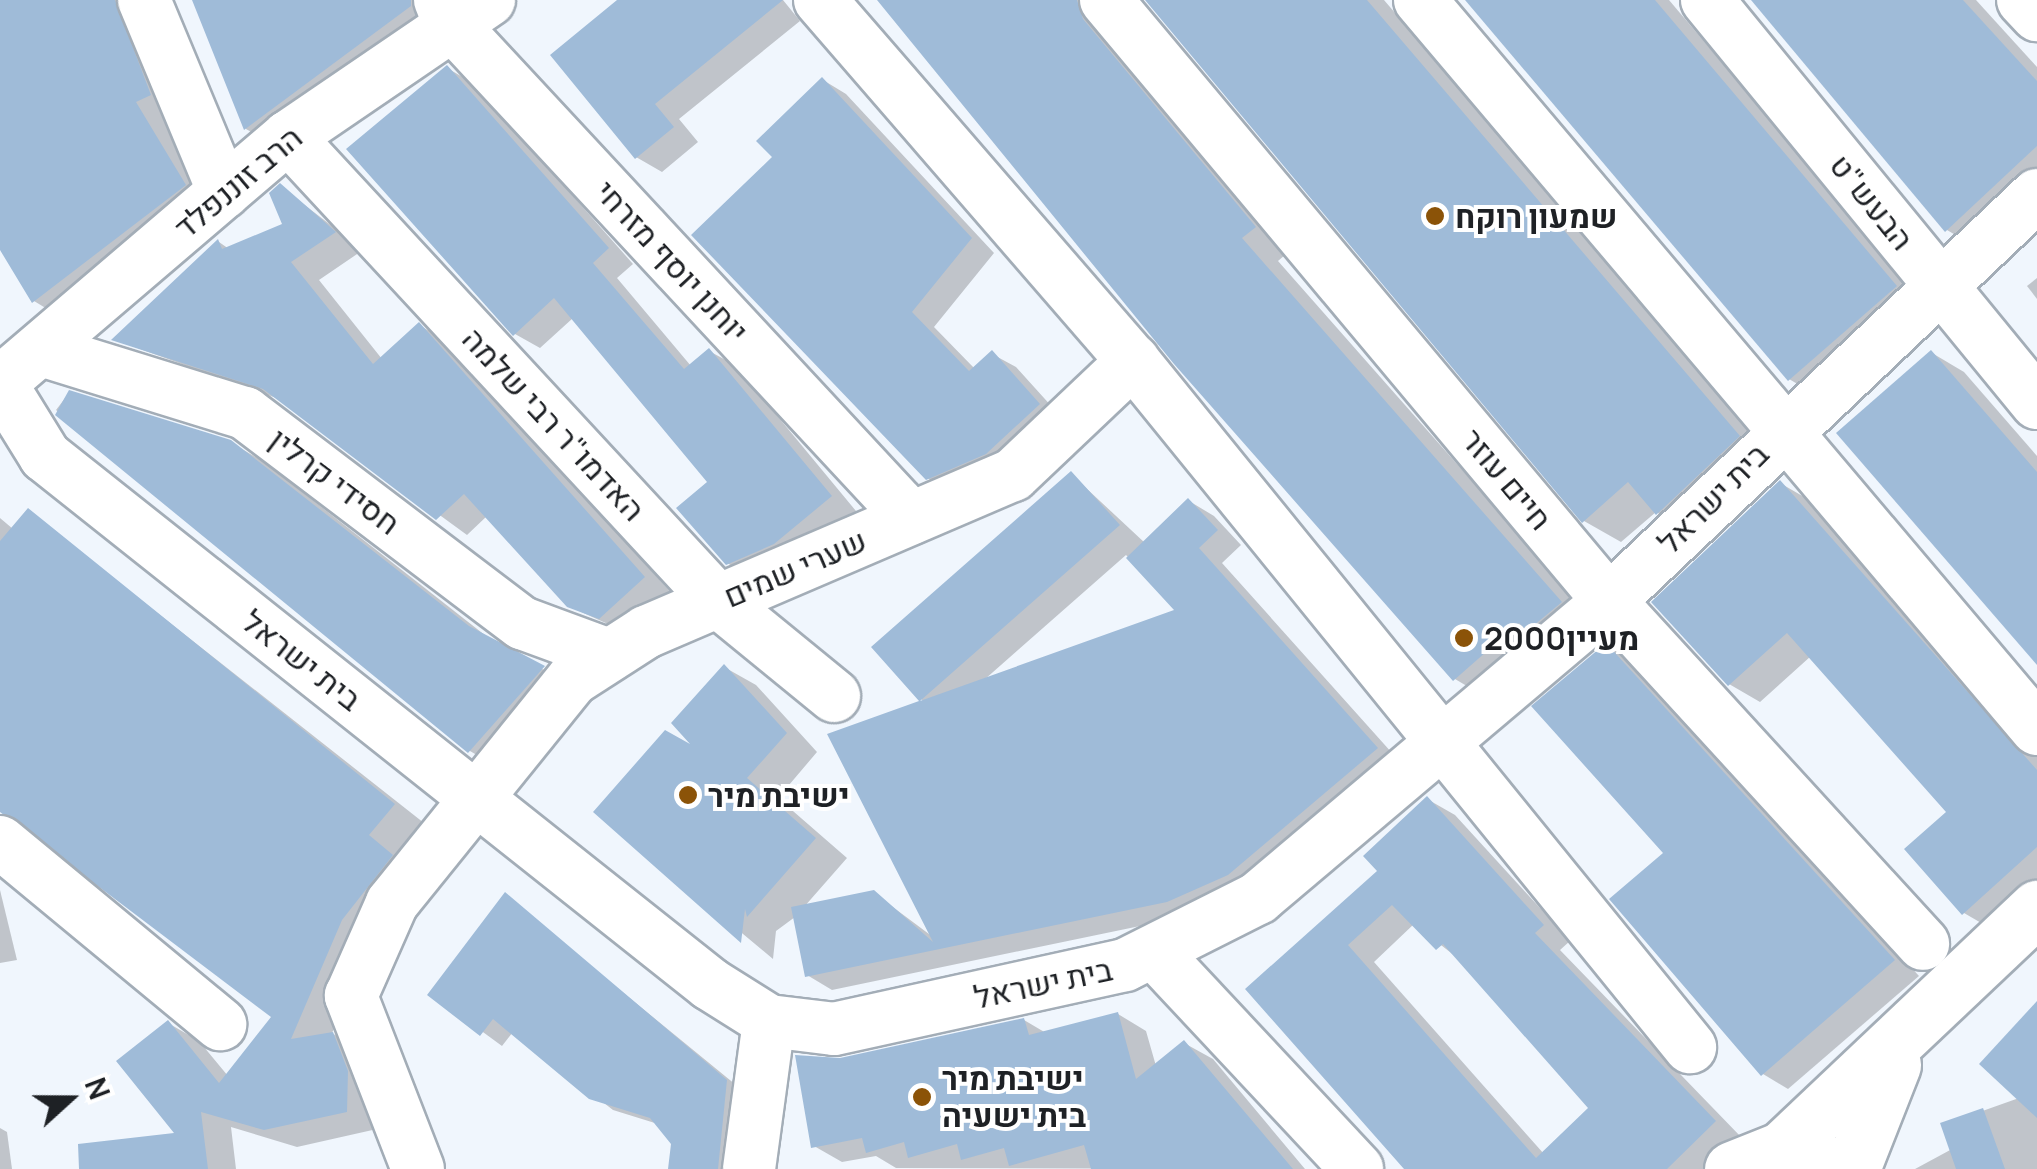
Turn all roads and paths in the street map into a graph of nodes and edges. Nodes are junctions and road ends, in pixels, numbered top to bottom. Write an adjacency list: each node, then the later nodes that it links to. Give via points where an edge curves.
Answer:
1 (144, 0): 10 (street)
2 (820, 0): 14 (street)
3 (1106, 0): 20 (street, חיים עוזר)
4 (1420, 0): 17 (street)
5 (1707, 0): 12 (street, הבעש"ט)
6 (2023, 0): 8 (street)
7 (459, 7): 9 (street, הרב זוננפלד); 18 (street, יוחנן יוסף מזרחי)
8 (2037, 15)
9 (288, 137): 10 (street, הרב זוננפלד); 19 (street, האדמו"ר רבי שלמה)
10 (224, 192): 13 (street, הרב זוננפלד)
11 (2037, 195): 12 (street, בית ישראל)
12 (1940, 285): 16 (street, הבעש"ט); 17 (street, בית ישראל)
13 (41, 350): 15 (street, הרב זוננפלד); 21 (street, חסידי קרלין, via 245,413 522,622)
14 (1133, 361): 18 (street, שערי שמים, via 1013,475); 24 (street)
15 (0, 383): 25 (street, בית ישראל, via 46,456)
16 (2037, 403)
17 (1784, 429): 20 (street, בית ישראל); 23 (street)
18 (911, 518): 19 (street, שערי שמים)
19 (718, 601): 21 (street, שערי שמים); 22 (street, האדמו"ר רבי שלמה)
20 (1609, 601): 24 (street, בית ישראל); 28 (street, חיים עוזר)
21 (608, 655): 25 (street, שערי שמים, via 573,679)
22 (834, 696)
23 (2037, 729)
24 (1446, 740): 29 (street, בית ישראל, via 1258,898); 33 (street)
25 (477, 798): 30 (street, בית ישראל); 35 (street, שערי שמים, via 392,904 351,996)
26 (0, 842): 31 (street)
27 (2037, 908): 32 (street)
28 (1923, 944)
29 (1157, 956): 30 (street, בית ישראל, via 834,1029); 37 (street)
30 (769, 1021): 36 (street)
31 (220, 1024)
32 (1914, 1033): 34 (street); 40 (street, via 1860,1129)
33 (1690, 1047)
34 (1782, 1149): 38 (street); 39 (street)
35 (418, 1169)
36 (749, 1169)
37 (1356, 1169)
38 (1732, 1169)
39 (1832, 1169)
40 (1852, 1169)

